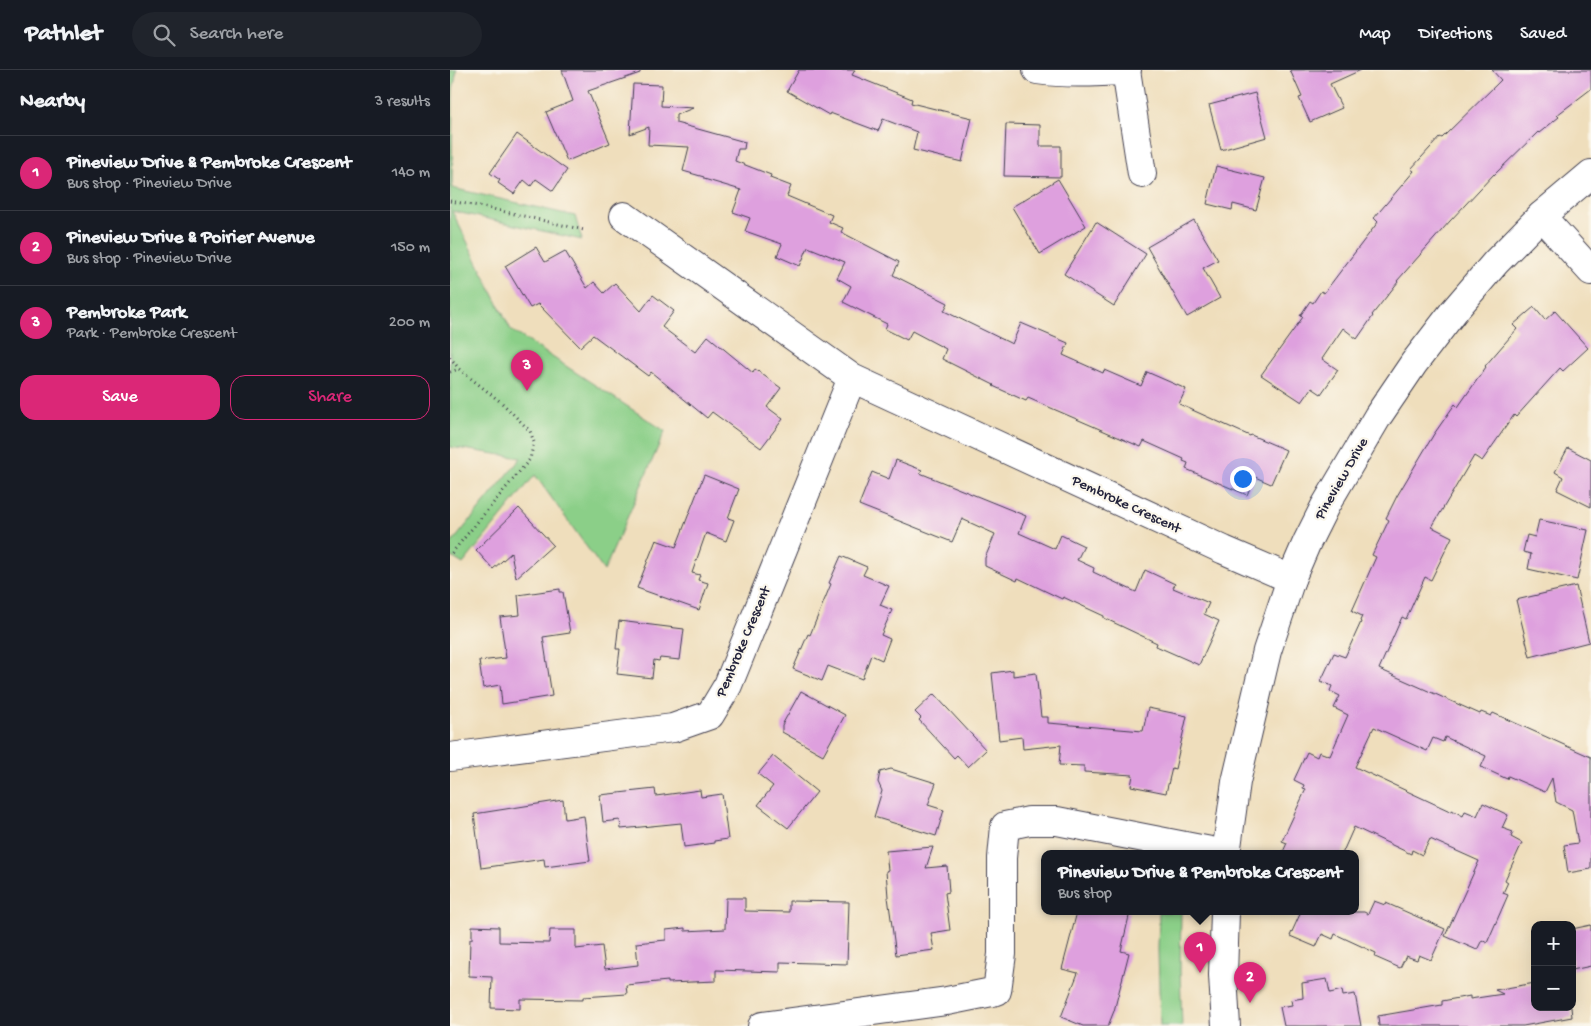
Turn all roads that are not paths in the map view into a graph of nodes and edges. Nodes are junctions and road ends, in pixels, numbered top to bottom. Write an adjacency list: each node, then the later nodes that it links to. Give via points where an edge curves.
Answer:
1 (1037, 70): 2 (street, via 1092,73)
2 (1126, 70): 3 (street)
3 (1142, 174)
4 (1591, 174): 6 (street, Pineview Drive)
5 (624, 216): 8 (street, Pembroke Crescent)
6 (1541, 216): 7 (street); 9 (street, Pineview Drive, via 1484,276 1414,362 1330,498)
7 (1591, 271)
8 (852, 378): 9 (street, Pembroke Crescent); 10 (street, Pembroke Crescent, via 728,685 710,715 673,728)
9 (1292, 579): 12 (street, Pineview Drive, via 1267,651 1236,782)
10 (450, 757)
11 (1206, 850): 14 (street, via 1057,821 1028,821 1006,826 1002,858 1002,954 997,991 947,1001)
12 (1227, 850)
13 (1225, 915): 15 (street, via 1223,976)
14 (762, 1026)
15 (1226, 1026)

